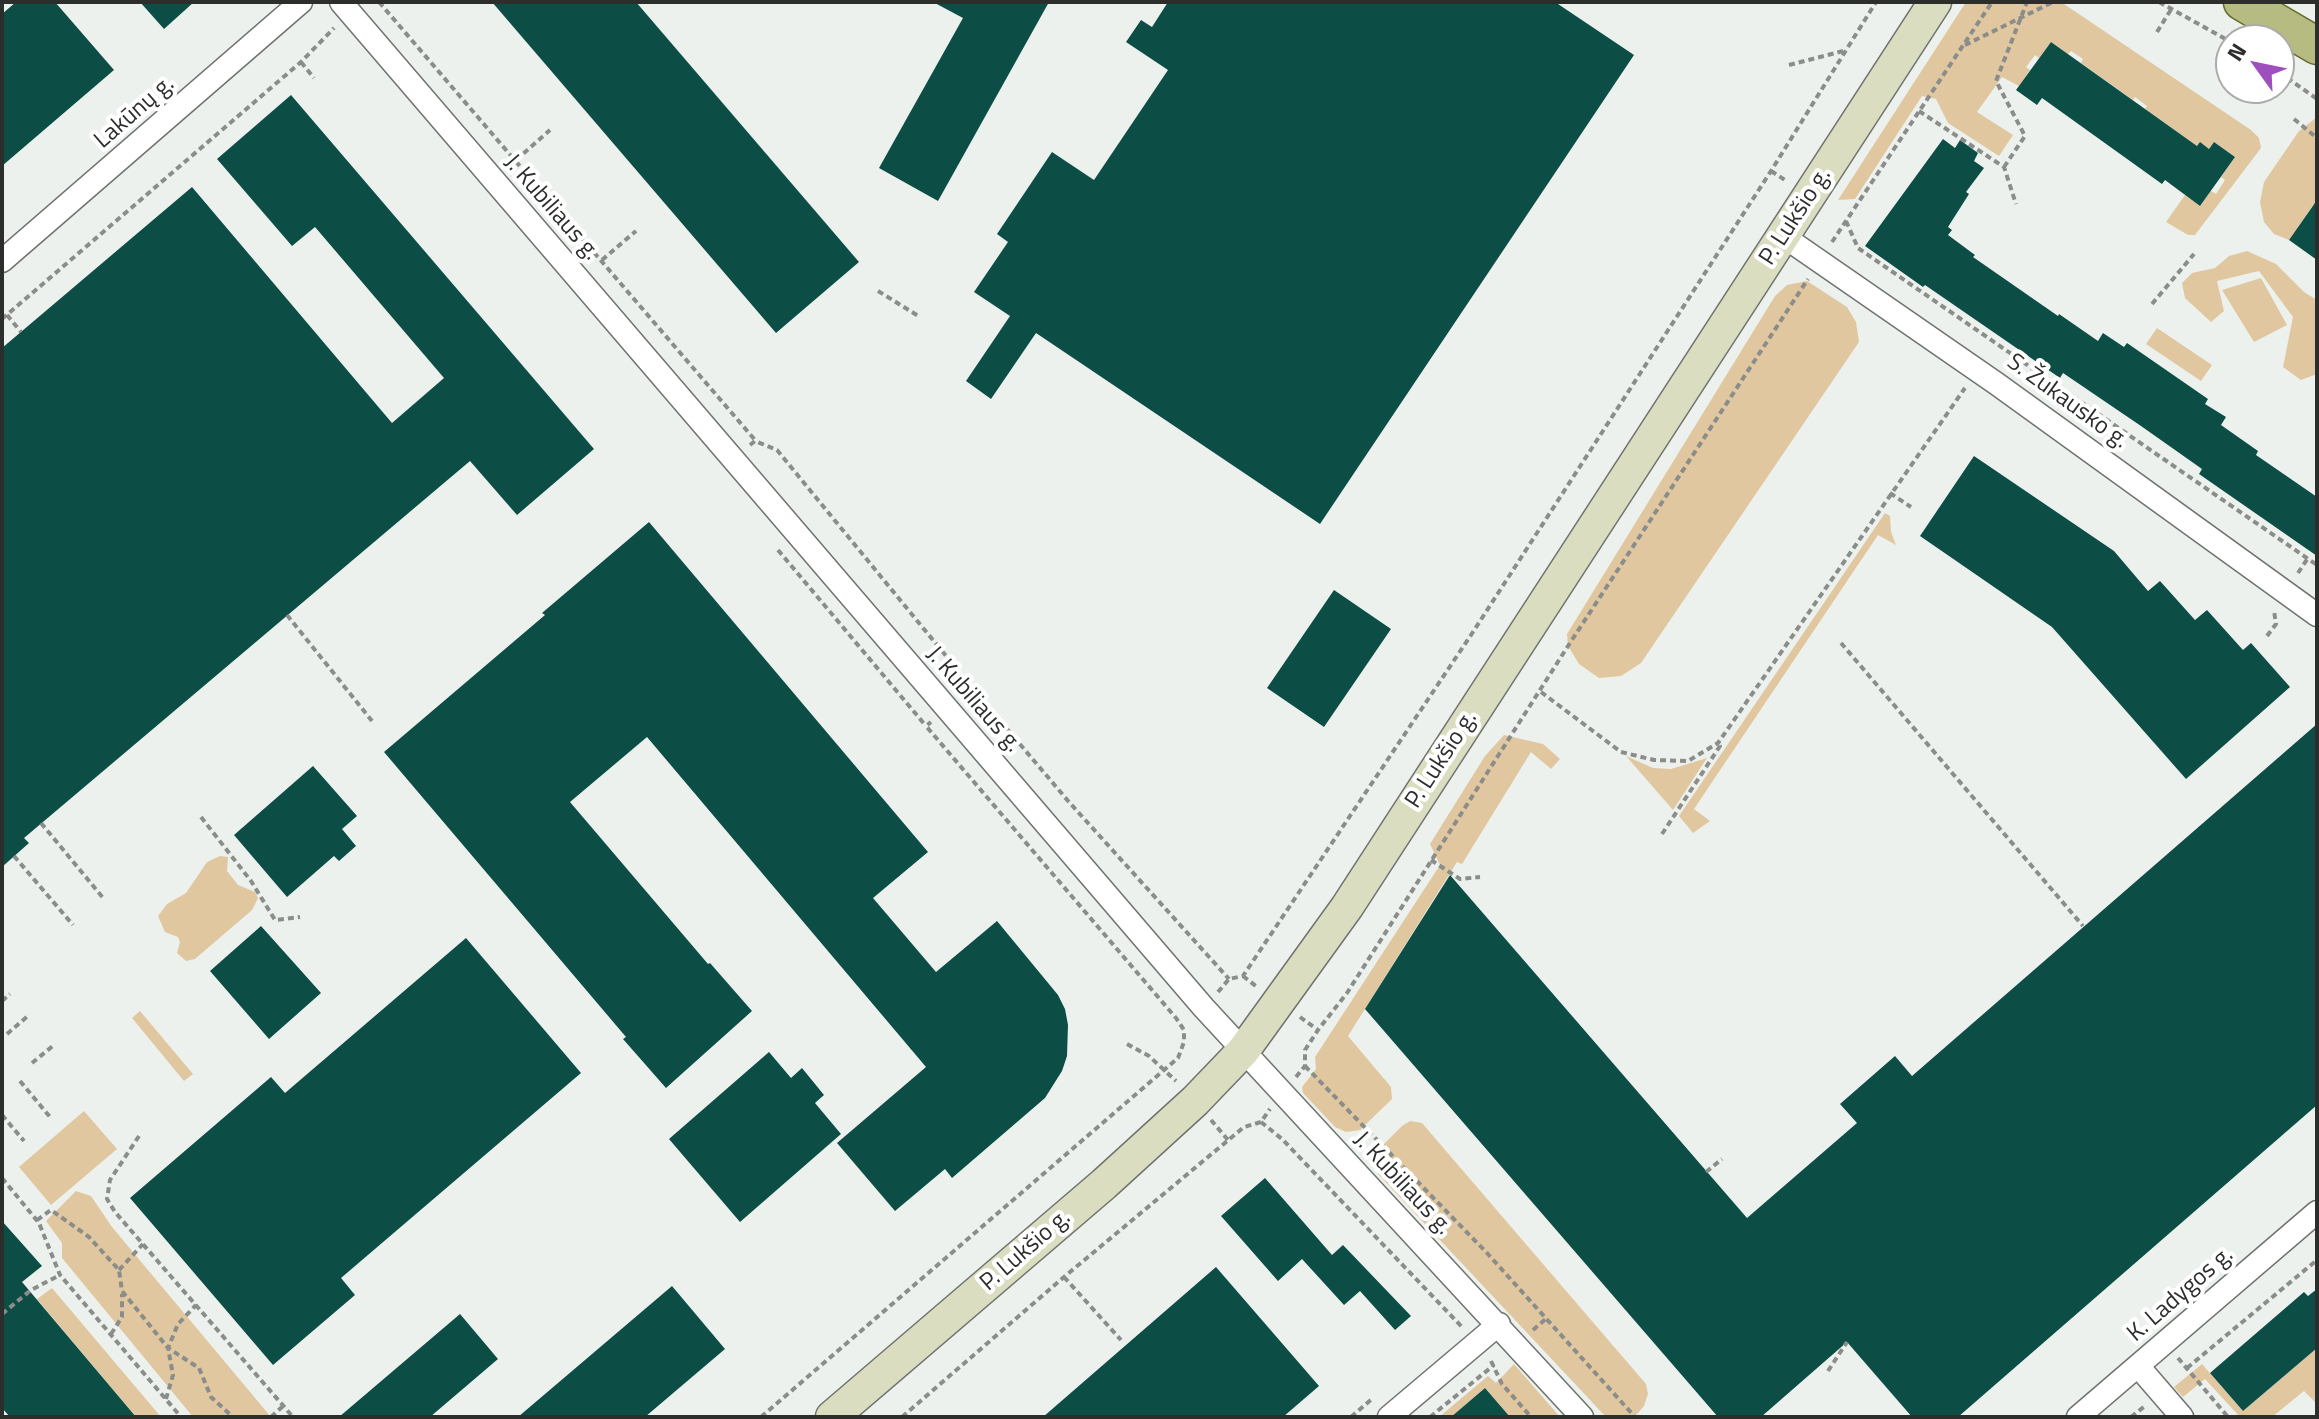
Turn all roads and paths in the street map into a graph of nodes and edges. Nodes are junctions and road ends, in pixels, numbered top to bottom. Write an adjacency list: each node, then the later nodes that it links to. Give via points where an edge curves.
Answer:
1 (301, 2): 37 (street, Lakūnų g.)
2 (379, 2): 28 (path)
3 (1876, 2): 18 (path)
4 (1935, 2): 33 (street, P. Lukšio g.)
5 (1992, 2): 16 (path)
6 (2027, 2): 13 (path)
7 (2053, 2): 13 (path)
8 (2159, 2): 12 (path)
9 (2242, 2): 17 (main road)
10 (2261, 2): 17 (main road)
11 (344, 5): 19 (path, via 333,28); 72 (street, J. Kubiliaus g.)
12 (2172, 8): 14 (path); 15 (path)
13 (2021, 19): 16 (path); 29 (path, via 1996,81 2025,136)
14 (2157, 32)
15 (2215, 33)
16 (1962, 46): 24 (path)
17 (2317, 46)
18 (1845, 51): 20 (path); 55 (path, via 1480,622 1243,976 1229,979)
19 (301, 62): 21 (path); 41 (path)
20 (1789, 65)
21 (314, 78)
22 (2295, 83): 23 (path)
23 (2317, 99)
24 (1919, 111): 29 (path); 31 (path)
25 (2294, 119): 27 (path)
26 (550, 130): 28 (path)
27 (2317, 138)
28 (516, 160): 35 (path)
29 (2004, 167): 30 (path)
30 (2016, 204)
31 (1846, 221): 36 (path); 48 (path, via 1858,248)
32 (636, 231): 35 (path)
33 (1783, 236): 36 (street, S. Žukausko g.); 72 (street, P. Lukšio g., via 1347,907)
34 (2194, 254): 40 (path)
35 (602, 260): 45 (path)
36 (1820, 260): 44 (street, S. Žukausko g.)
37 (2, 261)
38 (1807, 281): 52 (path)
39 (878, 291): 42 (path)
40 (2152, 304)
41 (4, 317): 43 (path)
42 (920, 317)
43 (21, 332)
44 (1978, 370): 46 (path); 50 (street, S. Žukausko g.)
45 (755, 441)
46 (1890, 493): 47 (path); 54 (path)
47 (1911, 507)
48 (2317, 565)
49 (287, 615): 53 (path)
50 (2317, 615)
51 (1841, 643): 66 (path)
52 (1540, 691): 54 (path, via 1621,752 1688,761); 61 (path)
53 (372, 721)
54 (1718, 743): 58 (path)
55 (1069, 802)
56 (201, 817): 64 (path, via 275,920)
57 (41, 823): 63 (path)
58 (1662, 834)
59 (1024, 841): 117 (path, via 1176,1018 1184,1030 1178,1058)
60 (14, 856): 65 (path)
61 (1431, 860): 62 (path, via 1460,879); 74 (path, via 1305,1050)
62 (1480, 877)
63 (104, 899)
64 (300, 917)
65 (73, 925)
66 (2083, 926)
67 (10, 994): 68 (path)
68 (2, 1001)
69 (29, 1015): 70 (path)
70 (7, 1034)
71 (54, 1045): 73 (path)
72 (1243, 1051): 76 (street, J. Kubiliaus g.); 118 (street, P. Lukšio g., via 1104,1184)
73 (32, 1063)
74 (1305, 1066): 76 (path); 95 (path)
75 (20, 1081): 78 (path)
76 (1282, 1094): 79 (path); 96 (street, J. Kubiliaus g.)
77 (2, 1115): 81 (path)
78 (50, 1117)
79 (1261, 1122): 91 (path, via 1244,1127); 97 (path)
80 (139, 1136): 87 (path, via 110,1180 107,1199)
81 (24, 1141)
82 (1722, 1159): 83 (path)
83 (1706, 1172)
84 (2, 1178): 86 (path)
85 (2317, 1212): 101 (street, K. Ladygos g.)
86 (37, 1220): 89 (path, via 51,1210 89,1237); 90 (path)
87 (143, 1244): 89 (path); 93 (path)
88 (2317, 1260): 106 (path)
89 (119, 1270): 92 (path)
90 (60, 1275): 94 (path); 98 (path)
91 (1064, 1277): 99 (path); 119 (path)
92 (122, 1291): 98 (path, via 122,1317); 103 (path)
93 (196, 1305): 103 (path, via 178,1324); 111 (path)
94 (2, 1314)
95 (1547, 1318): 102 (path); 124 (path)
96 (1499, 1324): 102 (street, J. Kubiliaus g.); 120 (street)
97 (1461, 1326)
98 (111, 1334): 108 (path)
99 (1121, 1340)
100 (1847, 1342): 107 (path)
101 (2165, 1343): 105 (street, K. Ladygos g.); 106 (path)
102 (1520, 1347): 104 (path, via 1506,1366); 123 (street, J. Kubiliaus g.)
103 (168, 1348): 108 (path, via 173,1375); 110 (path, via 199,1368)
104 (1494, 1365): 121 (path); 122 (path, via 1502,1384)
105 (2138, 1366): 125 (street, K. Ladygos g.); 127 (street)
106 (2187, 1368): 128 (path)
107 (1828, 1371)
108 (166, 1399): 112 (path)
109 (2151, 1400): 126 (path)
110 (220, 1406): 113 (path); 114 (path)
111 (283, 1406): 115 (path); 116 (path)
112 (181, 1417)
113 (221, 1417)
114 (233, 1417)
115 (271, 1417)
116 (293, 1417)
117 (761, 1417)
118 (832, 1417)
119 (902, 1417)
120 (1389, 1417)
121 (1430, 1417)
122 (1531, 1417)
123 (1582, 1417)
124 (1635, 1417)
125 (2078, 1417)
126 (2131, 1417)
127 (2182, 1417)
128 (2228, 1417)

